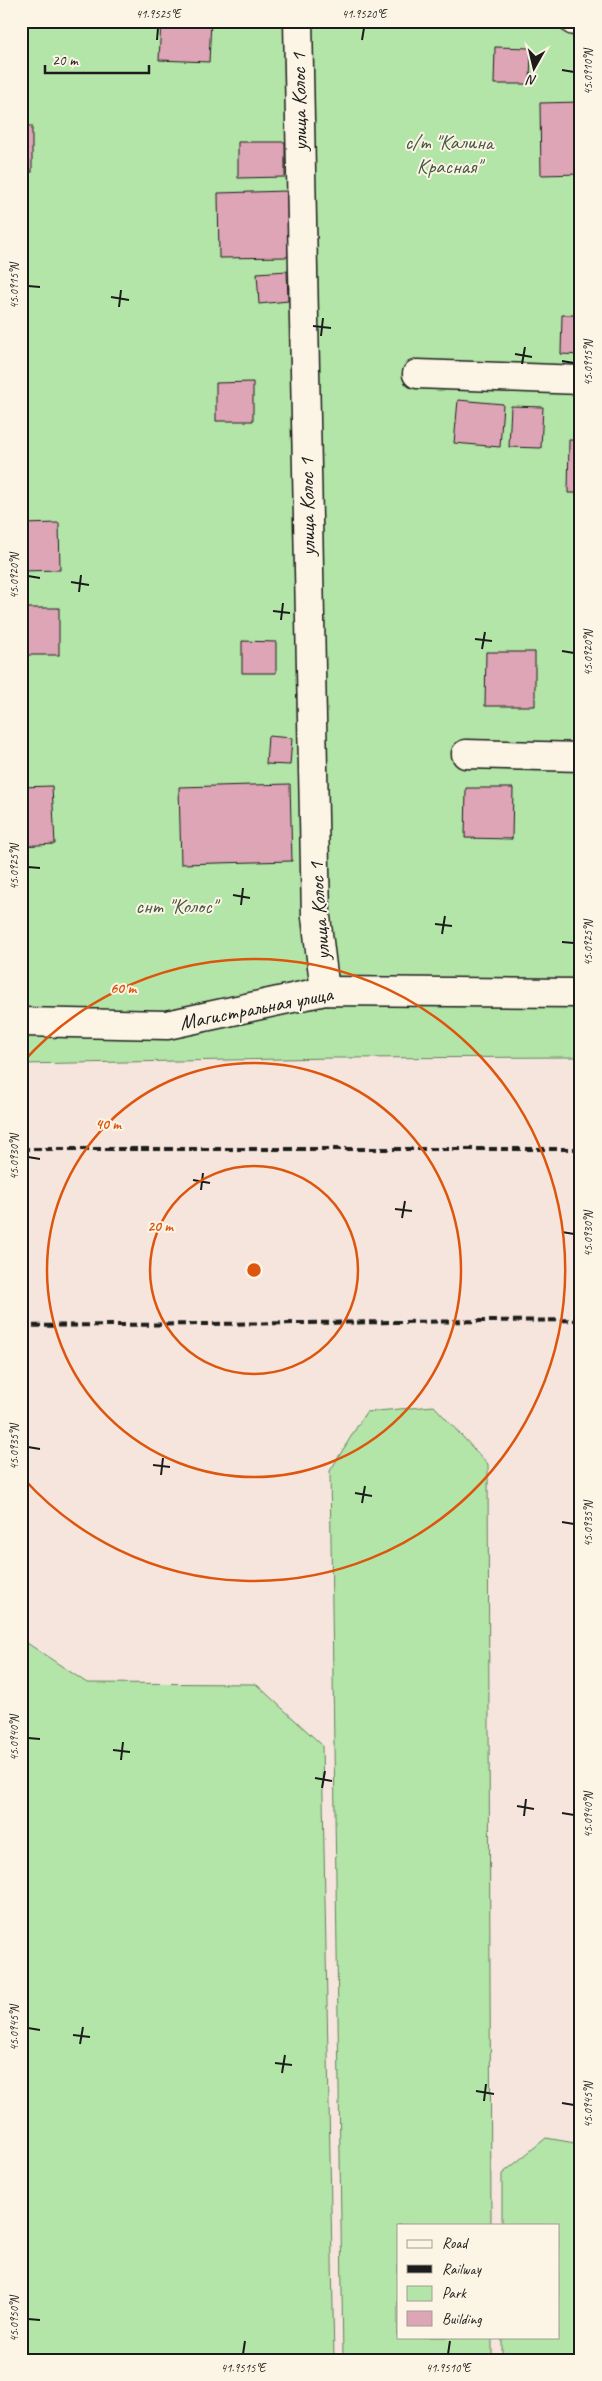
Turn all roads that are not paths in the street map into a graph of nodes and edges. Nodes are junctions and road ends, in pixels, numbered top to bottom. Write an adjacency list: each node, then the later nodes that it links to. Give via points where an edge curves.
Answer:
1 (298, 21): 8 (street, улица Колос 1, via 316,917)
2 (574, 21): 3 (street)
3 (581, 22)
4 (417, 374): 5 (street)
5 (581, 380)
6 (466, 754): 7 (street)
7 (581, 757)
8 (325, 991): 9 (street, Магистральная улица); 10 (street, Магистральная улица, via 167,1026)
9 (581, 993)
10 (21, 1022)

